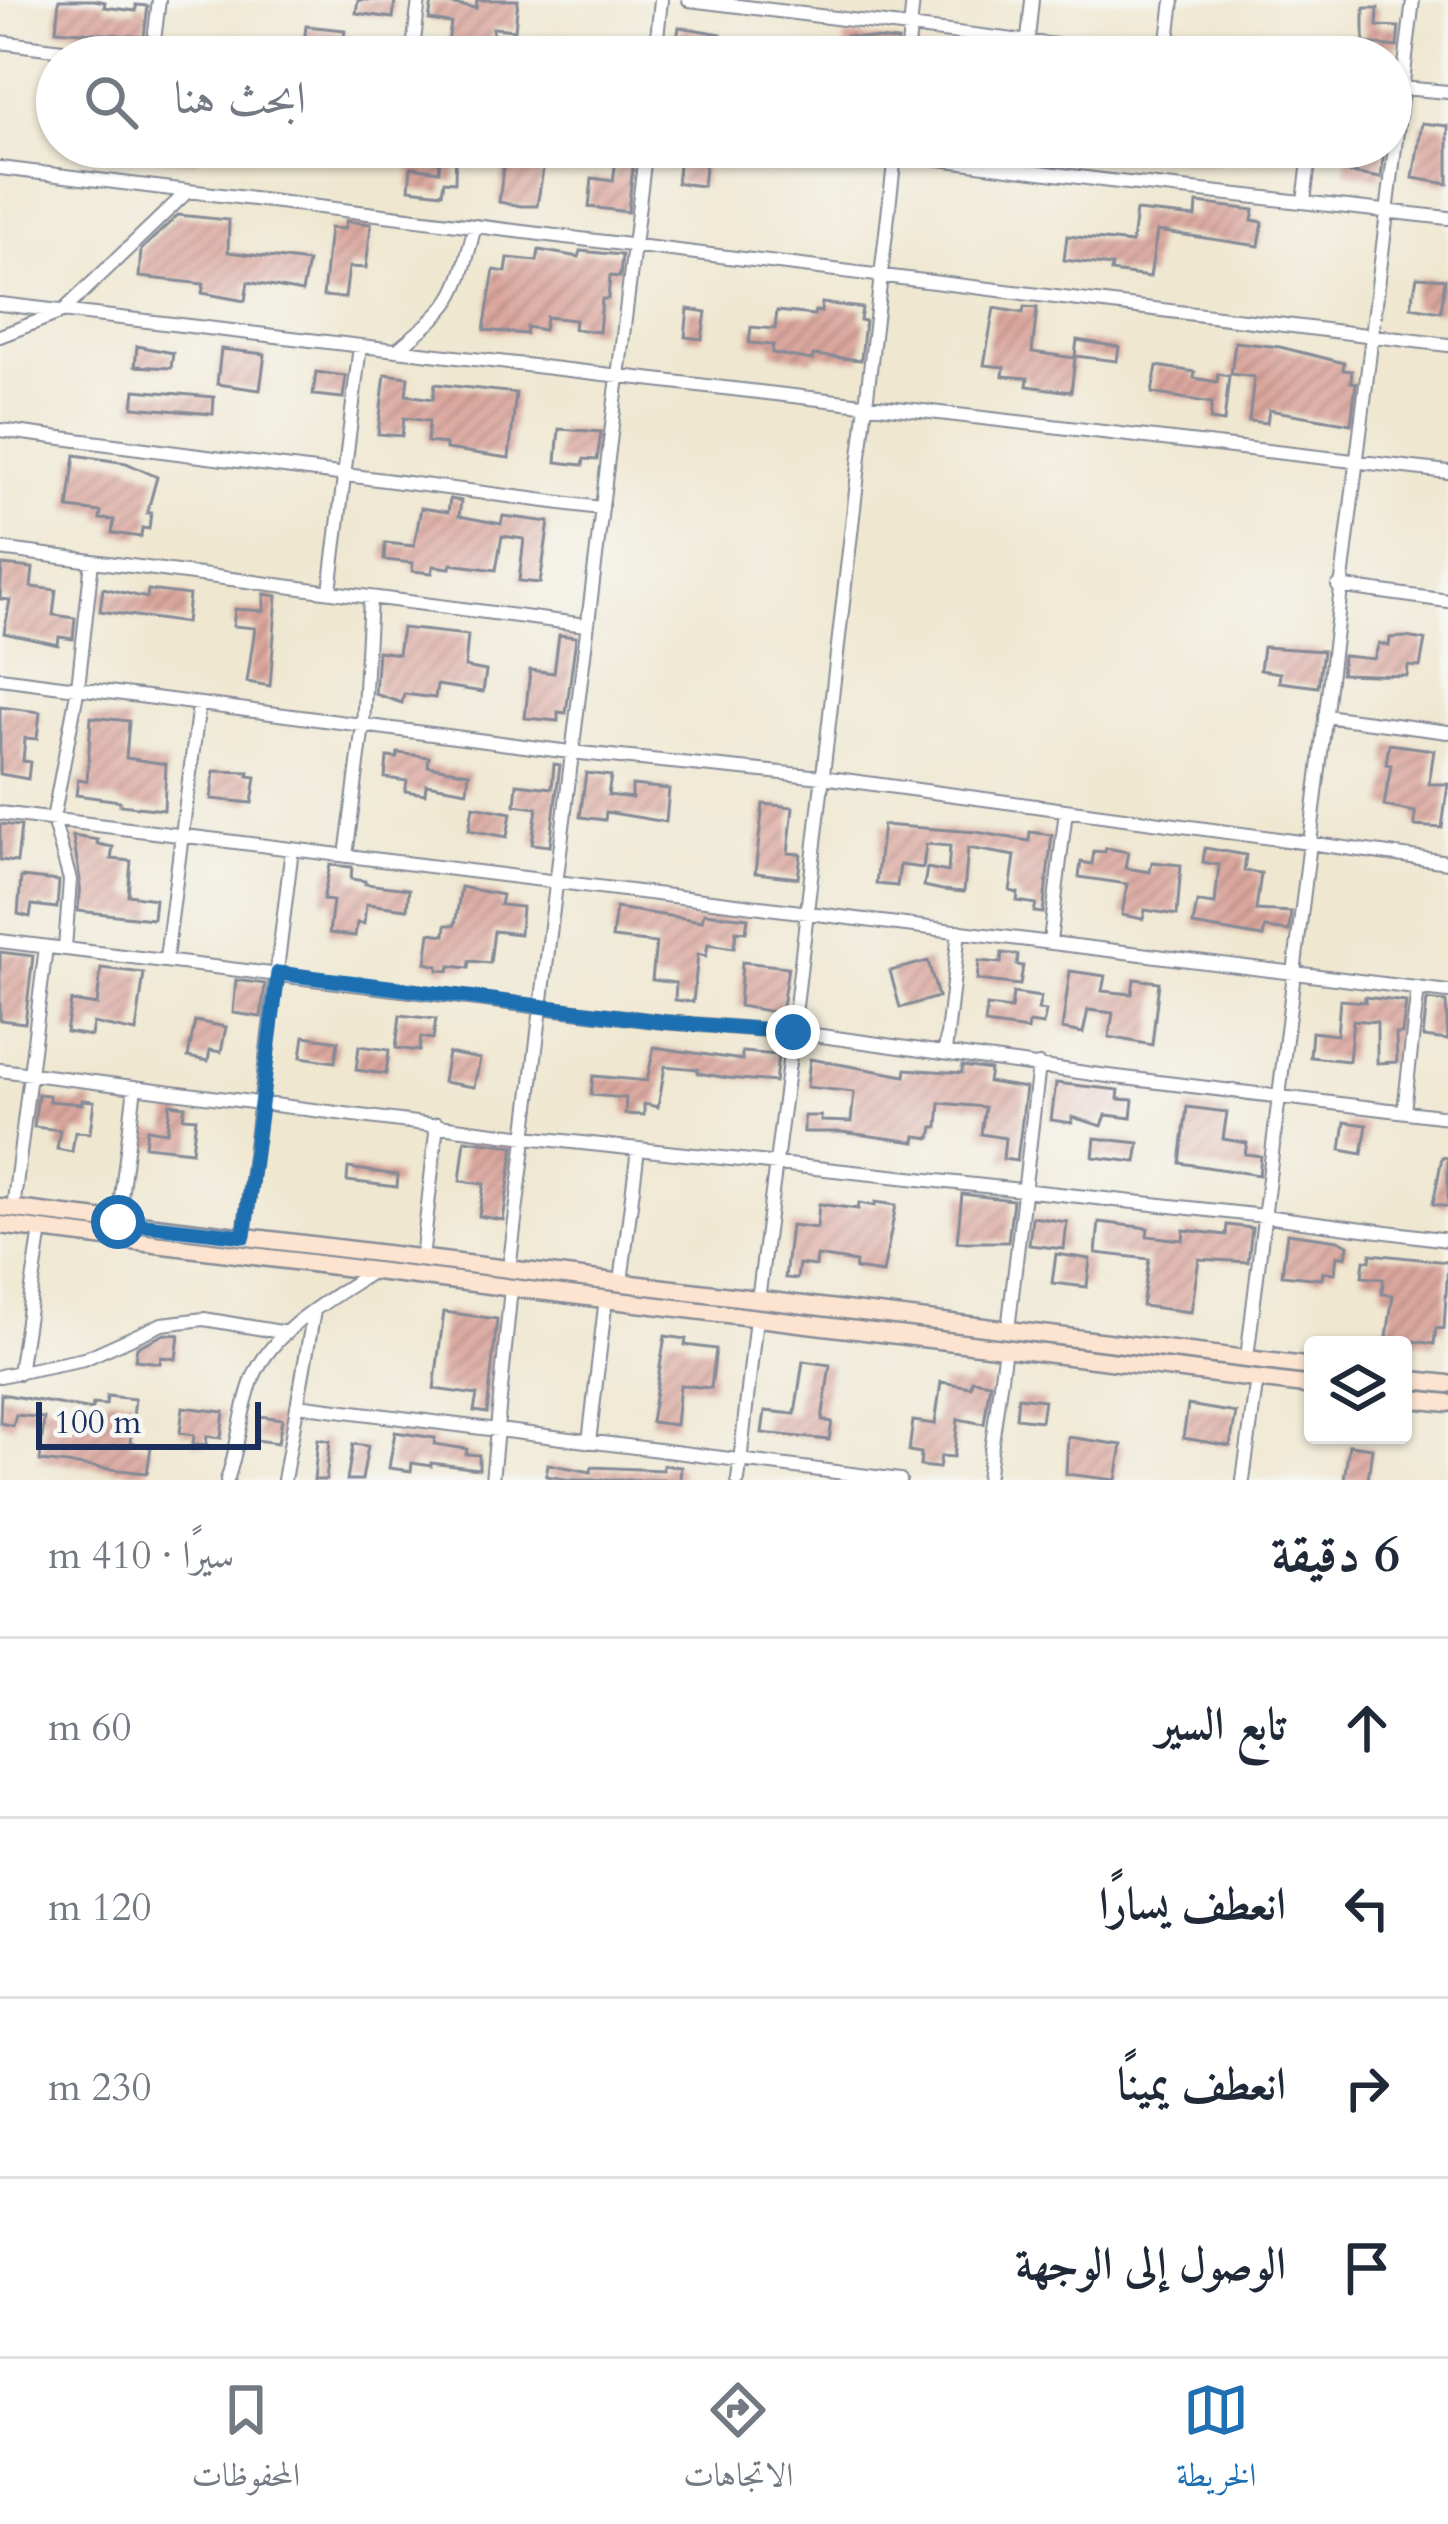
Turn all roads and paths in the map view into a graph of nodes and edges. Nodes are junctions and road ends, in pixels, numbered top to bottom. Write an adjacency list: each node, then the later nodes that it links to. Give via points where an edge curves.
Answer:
1 (159, 0): 10 (street)
2 (419, 0): 11 (street)
3 (662, 0): 12 (street)
4 (689, 0): 9 (street)
5 (913, 0): 9 (street)
6 (1032, 0): 15 (street)
7 (1173, 0): 16 (street)
8 (1413, 0): 17 (street)
9 (910, 26): 13 (street); 14 (street)
10 (155, 36)
11 (415, 36)
12 (658, 36)
13 (909, 36)
14 (1001, 36)
15 (1028, 36)
16 (1169, 36)
17 (1406, 36)
18 (0, 42): 19 (street)
19 (36, 47)
20 (1412, 88): 21 (street)
21 (1448, 92)
22 (0, 168): 28 (street)
23 (643, 168): 33 (street)
24 (894, 168): 34 (street)
25 (1020, 168): 29 (street)
26 (1308, 168): 29 (street)
27 (1389, 168): 30 (street)
28 (188, 191): 32 (street); 36 (street)
29 (1304, 201): 30 (street)
30 (1385, 210): 31 (street); 37 (street)
31 (1448, 218)
32 (475, 226): 33 (street); 41 (street, via 456,296)
33 (634, 246): 34 (street); 42 (street)
34 (883, 276): 37 (street); 43 (street)
35 (0, 304): 36 (street)
36 (62, 312): 38 (street); 40 (street)
37 (1370, 334): 39 (street); 45 (street)
38 (0, 337)
39 (1448, 345)
40 (360, 346): 41 (street); 47 (street)
41 (397, 350): 42 (street)
42 (617, 377): 43 (street); 48 (street)
43 (868, 405): 45 (street); 63 (street)
44 (0, 430): 47 (street)
45 (1354, 462): 46 (street); 51 (street)
46 (1448, 472)
47 (346, 473): 48 (street); 52 (street)
48 (599, 508): 55 (street)
49 (0, 549): 50 (street)
50 (92, 561): 52 (street); 57 (street)
51 (1338, 586): 54 (street); 59 (street)
52 (330, 591): 53 (street)
53 (370, 599): 55 (street); 60 (street)
54 (1448, 601)
55 (586, 626): 62 (street)
56 (0, 678): 57 (street)
57 (78, 687): 58 (street); 66 (street)
58 (200, 704): 60 (street); 67 (street)
59 (1325, 716): 61 (street); 68 (street)
60 (363, 725): 62 (street); 70 (street)
61 (1448, 732)
62 (570, 752): 63 (street); 72 (street)
63 (822, 777): 64 (street); 73 (street)
64 (1066, 811): 68 (street); 76 (street)
65 (0, 813): 66 (street)
66 (53, 819): 67 (street); 78 (street, via 70,880)
67 (180, 834): 69 (street); 79 (street)
68 (1309, 844): 71 (street); 80 (street)
69 (292, 849): 70 (street); 81 (street)
70 (346, 856): 72 (street)
71 (1448, 862)
72 (556, 881): 73 (street); 84 (street)
73 (806, 911): 74 (street); 85 (street)
74 (958, 931): 76 (street); 86 (street)
75 (0, 941): 77 (street)
76 (1050, 941): 80 (street)
77 (46, 946): 78 (street); 89 (street)
78 (65, 949): 79 (street)
79 (166, 958): 81 (street)
80 (1294, 972): 82 (street); 91 (street)
81 (278, 973): 84 (street); 92 (street)
82 (1418, 988): 83 (street); 93 (street)
83 (1448, 992)
84 (540, 1007): 85 (street); 96 (street)
85 (793, 1032): 86 (street); 98 (street)
86 (945, 1052): 87 (street)
87 (1039, 1065): 91 (street); 99 (street)
88 (0, 1070): 89 (street)
89 (31, 1074): 90 (street); 100 (street)
90 (135, 1087): 92 (street); 102 (street)
91 (1277, 1095): 93 (street); 101 (street)
92 (261, 1102): 95 (street); 105 (street)
93 (1404, 1111): 94 (street)
94 (1448, 1117)
95 (437, 1124): 96 (street); 107 (street)
96 (526, 1137): 97 (street); 109 (street)
97 (638, 1149): 98 (street); 110 (street)
98 (776, 1166): 99 (street); 112 (street)
99 (1024, 1190): 101 (street); 115 (street)
100 (6, 1208): 102 (street)
101 (1264, 1216): 106 (street); 116 (street)
102 (118, 1222): 105 (street)
103 (0, 1225): 104 (street)
104 (41, 1230): 108 (street); 118 (street)
105 (244, 1236): 107 (street)
106 (1448, 1240)
107 (422, 1259): 109 (street)
108 (374, 1270): 109 (street); 113 (street)
109 (510, 1279): 110 (street); 111 (street); 127 (street)
110 (621, 1282): 112 (street)
111 (606, 1298): 112 (street); 128 (street)
112 (757, 1309): 115 (street); 129 (street)
113 (315, 1310): 114 (street); 126 (street)
114 (287, 1333): 118 (street, via 220,1320 162,1324 84,1359); 130 (street, via 254,1374)
115 (1007, 1339): 116 (street); 120 (street); 135 (street)
116 (1247, 1358): 117 (street)
117 (1304, 1366)
118 (19, 1373): 119 (street)
119 (0, 1376)
120 (1257, 1378): 123 (street); 136 (street)
121 (1412, 1380): 122 (street)
122 (1448, 1384)
123 (1304, 1385)
124 (1412, 1399): 125 (street)
125 (1448, 1403)
126 (298, 1405): 127 (street); 131 (street)
127 (496, 1430): 128 (street); 132 (street)
128 (589, 1442): 129 (street)
129 (739, 1462): 133 (street); 134 (street)
130 (227, 1480)
131 (284, 1480)
132 (492, 1480)
133 (738, 1480)
134 (901, 1480)
135 (987, 1480)
136 (1243, 1480)

